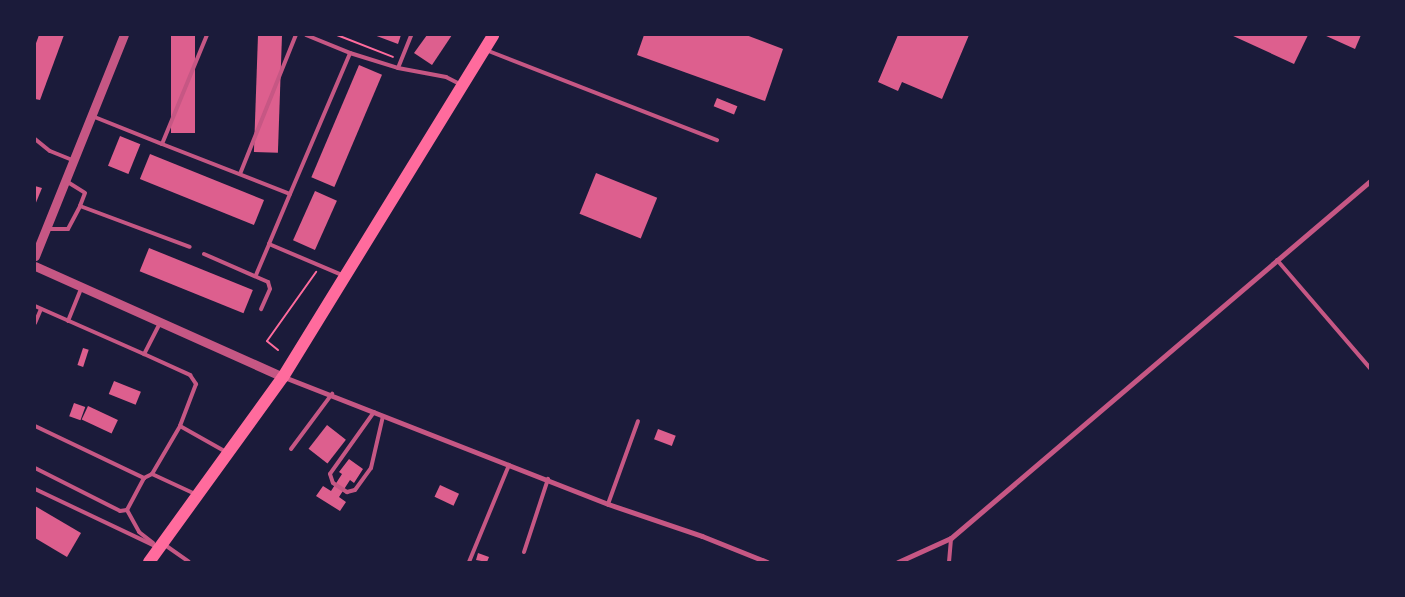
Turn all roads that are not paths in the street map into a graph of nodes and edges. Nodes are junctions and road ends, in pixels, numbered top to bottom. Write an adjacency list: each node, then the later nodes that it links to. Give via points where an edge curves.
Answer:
1 (124, 35): 11 (street)
2 (207, 35): 14 (lane)
3 (296, 35): 16 (lane)
4 (306, 35): 8 (lane)
5 (411, 35): 9 (lane)
6 (493, 35): 7 (highway)
7 (484, 50): 10 (highway); 13 (lane)
8 (350, 53): 9 (lane); 19 (lane)
9 (398, 68): 10 (lane, via 446,77)
10 (463, 85): 29 (highway)
11 (92, 116): 14 (lane); 15 (street)
12 (35, 139): 15 (lane, via 50,151)
13 (717, 140)
14 (162, 144): 16 (lane)
15 (74, 161): 17 (street)
16 (240, 174): 19 (lane)
17 (66, 181): 20 (lane, via 85,193); 21 (street)
18 (1370, 181): 26 (street)
19 (290, 194): 22 (lane)
20 (80, 206): 21 (lane, via 68,229); 23 (lane)
21 (46, 228): 25 (street)
22 (270, 244): 28 (lane); 29 (lane)
23 (190, 247)
24 (204, 254): 28 (lane)
25 (35, 256)
26 (1277, 260): 38 (lane); 57 (street)
27 (35, 266): 30 (street)
28 (256, 275): 33 (lane, via 270,285)
29 (344, 276): 39 (highway)
30 (82, 286): 34 (street); 35 (lane)
31 (35, 306): 32 (lane)
32 (41, 309): 35 (lane); 36 (lane)
33 (261, 309)
34 (161, 320): 37 (lane); 39 (street)
35 (68, 321): 37 (lane)
36 (35, 323)
37 (144, 354): 45 (lane, via 190,375 196,384)
38 (1370, 368)
39 (283, 377): 40 (street); 47 (highway)
40 (332, 394): 41 (street); 46 (lane)
41 (374, 412): 42 (street); 42 (lane, via 330,474 333,483 348,492 355,490 371,468)
42 (382, 416): 48 (street)
43 (638, 421): 55 (lane)
44 (35, 426): 51 (lane)
45 (180, 426): 47 (lane); 50 (lane)
46 (291, 449)
47 (228, 453): 54 (highway)
48 (509, 464): 52 (street); 62 (lane)
49 (35, 468): 56 (lane, via 120,511)
50 (152, 474): 51 (lane); 54 (lane)
51 (144, 478): 56 (lane)
52 (548, 479): 55 (street); 59 (lane)
53 (35, 489): 58 (lane)
54 (198, 495): 58 (highway)
55 (608, 504): 63 (street)
56 (128, 510): 58 (lane, via 139,532)
57 (951, 538): 64 (street); 65 (lane)
58 (161, 546): 60 (highway); 61 (lane)
59 (524, 552)
60 (148, 562)
61 (190, 562)
62 (469, 562)
63 (767, 562)
64 (898, 562)
65 (949, 562)

